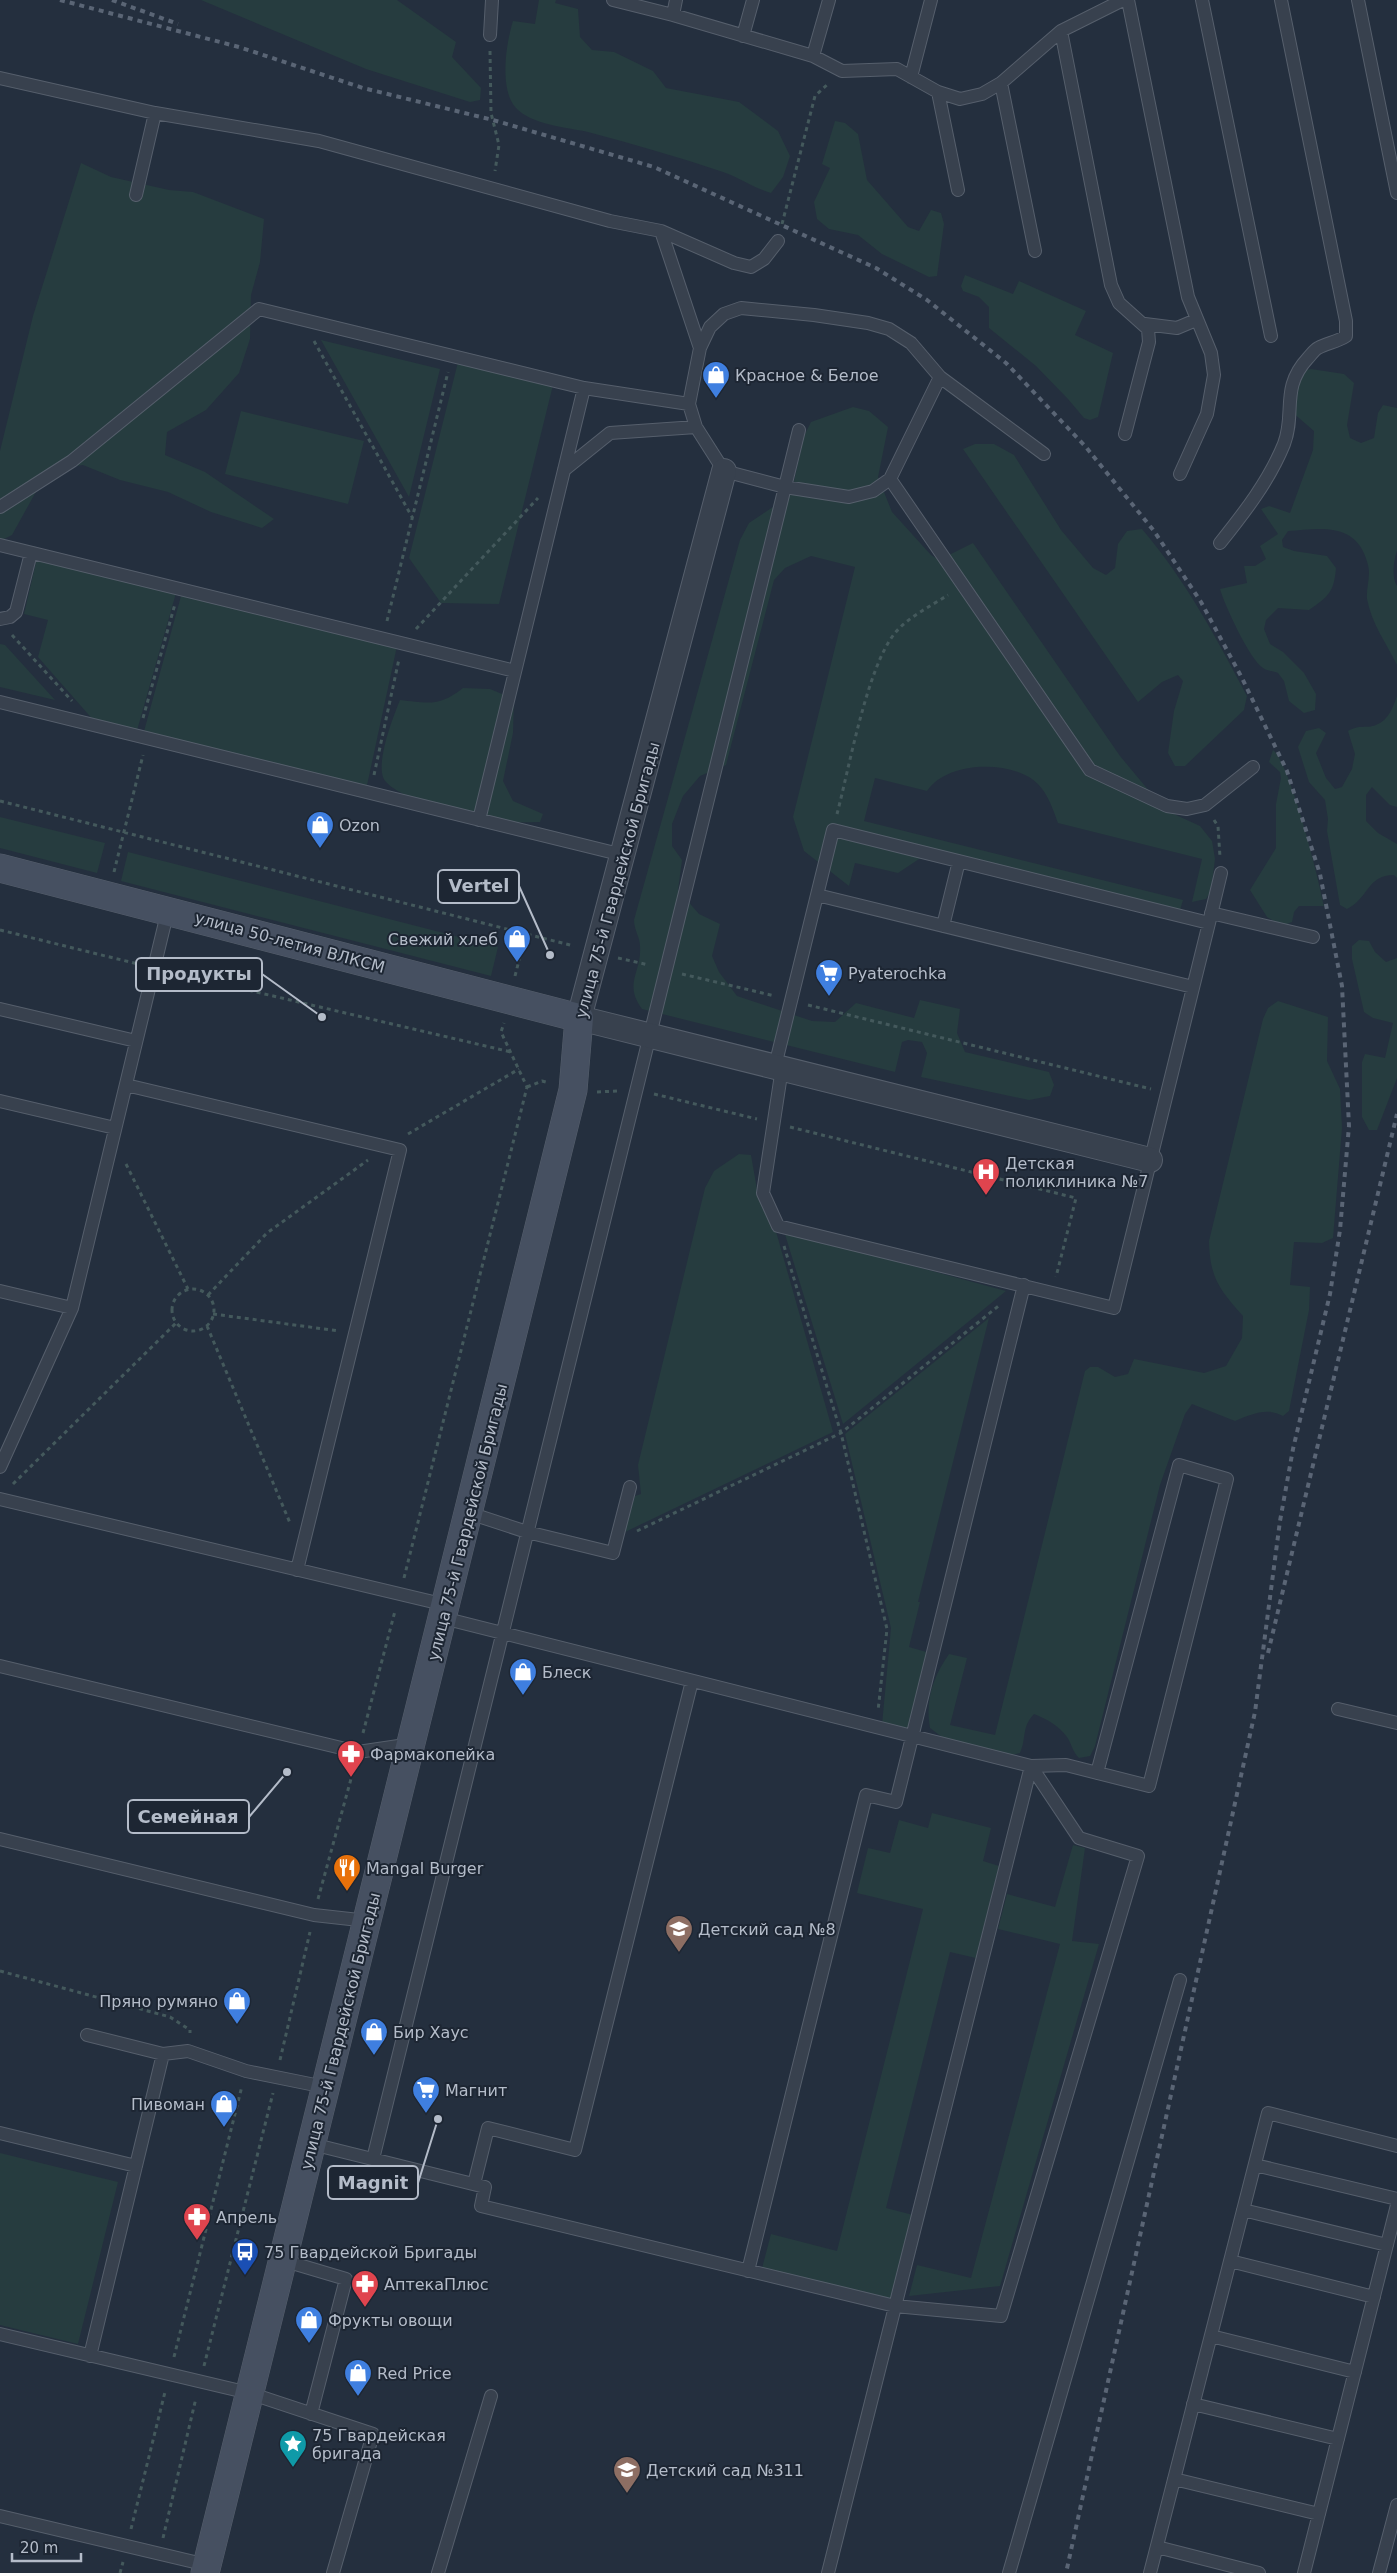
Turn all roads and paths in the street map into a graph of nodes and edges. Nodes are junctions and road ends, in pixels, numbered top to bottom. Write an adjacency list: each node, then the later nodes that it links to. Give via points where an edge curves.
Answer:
1 (492, 0): 14 (lane)
2 (613, 0): 12 (lane)
3 (676, 0): 12 (lane)
4 (753, 0): 15 (lane)
5 (828, 0): 16 (lane)
6 (931, 0): 18 (lane)
7 (1123, 0): 13 (lane)
8 (1128, 0): 31 (lane, via 1188,298)
9 (1202, 0): 33 (lane)
10 (1281, 0): 50 (lane, via 1346,321 1346,336 1317,348 1298,368 1288,396 1284,443 1252,502)
11 (1358, 0): 25 (lane)
12 (672, 15): 15 (lane)
13 (1061, 31): 20 (lane); 32 (lane, via 1111,284 1119,303)
14 (490, 35): 23 (path, via 491,113 499,145)
15 (743, 36): 16 (lane)
16 (813, 56): 17 (lane)
17 (842, 70): 18 (lane, via 897,69); 28 (path, via 815,96)
18 (911, 77): 21 (lane)
19 (0, 78): 22 (lane)
20 (1000, 83): 21 (lane, via 982,94 960,99); 29 (lane)
21 (938, 92): 24 (lane)
22 (155, 113): 23 (lane, via 319,141); 26 (lane)
23 (490, 188): 27 (lane, via 610,221)
24 (958, 190)
25 (1397, 193)
26 (136, 195)
27 (661, 231): 28 (lane, via 734,263 751,267 764,259); 34 (lane)
28 (778, 241)
29 (1035, 251)
30 (302, 319): 35 (lane); 48 (lane, via 259,309 72,461); 49 (path)
31 (1196, 320): 32 (lane, via 1177,328); 45 (lane, via 1211,353 1214,375 1207,414)
32 (1145, 324): 41 (lane, via 1149,342)
33 (1271, 336)
34 (700, 348): 36 (lane, via 710,327 724,314 741,308 795,313 889,329 910,343); 38 (lane)
35 (452, 356): 37 (lane); 49 (path)
36 (940, 377): 42 (lane); 46 (lane)
37 (584, 388): 38 (lane); 43 (lane)
38 (689, 404): 39 (lane)
39 (696, 428): 43 (lane, via 610,433); 44 (lane)
40 (799, 430): 47 (lane)
41 (1125, 434)
42 (1044, 454)
43 (564, 470): 57 (path); 58 (lane)
44 (724, 471): 47 (lane); 69 (street, улица 75-й Гвардейской Бригады)
45 (1180, 474)
46 (890, 479): 47 (lane, via 873,491 849,497); 53 (lane)
47 (785, 487): 83 (lane)
48 (0, 507)
49 (412, 517): 56 (path)
50 (1220, 543)
51 (0, 545): 52 (lane)
52 (31, 553): 54 (lane); 55 (lane, via 16,612)
53 (962, 584): 65 (lane, via 1090,770 1167,806 1187,809); 67 (path, via 906,623 888,644 868,697)
54 (180, 589): 56 (lane); 61 (path)
55 (3, 624): 60 (path)
56 (382, 639): 57 (lane)
57 (402, 644): 58 (lane); 63 (path)
58 (515, 671): 66 (lane)
59 (0, 702): 60 (lane)
60 (94, 725): 61 (lane)
61 (142, 737): 63 (lane); 68 (path)
62 (1253, 767): 65 (lane)
63 (370, 793): 66 (lane)
64 (0, 801): 68 (path)
65 (1205, 806): 72 (path, via 1218,826)
66 (479, 820): 69 (lane)
67 (833, 830): 70 (lane); 74 (lane)
68 (124, 832): 73 (path); 79 (path)
69 (623, 855): 81 (street, улица 75-й Гвардейской Бригады)
70 (959, 861): 76 (lane); 77 (lane)
71 (0, 868): 73 (main road, улица 50-летия ВЛКСМ)
72 (1221, 873): 76 (lane)
73 (109, 895): 75 (main road, улица 50-летия ВЛКСМ)
74 (817, 895): 77 (lane); 86 (lane)
75 (168, 910): 82 (lane); 85 (main road, улица 50-летия ВЛКСМ)
76 (1210, 918): 80 (lane); 84 (lane)
77 (944, 926): 84 (lane)
78 (0, 930): 82 (path)
79 (526, 933): 81 (path); 85 (path)
80 (1313, 937)
81 (597, 953): 83 (path); 88 (street, улица 75-й Гвардейской Бригады)
82 (154, 968): 91 (lane); 92 (path)
83 (666, 970): 86 (path); 89 (lane)
84 (1193, 987): 98 (lane)
85 (510, 999): 88 (main road, улица 50-летия ВЛКСМ)
86 (791, 1000): 93 (lane); 98 (path)
87 (0, 1009): 91 (lane)
88 (579, 1018): 89 (street); 96 (main road, улица 75-й Гвардейской Бригады)
89 (650, 1035): 93 (street); 97 (lane)
90 (506, 1040): 92 (path)
91 (136, 1042): 95 (lane)
92 (511, 1052): 94 (path)
93 (778, 1067): 100 (lane); 103 (street)
94 (519, 1069): 102 (path); 124 (path, via 526,1087)
95 (126, 1085): 101 (lane); 102 (lane)
96 (573, 1090): 97 (path, via 584,1093); 119 (main road, улица 75-й Гвардейской Бригады)
97 (636, 1090): 100 (path); 120 (lane)
98 (1167, 1093): 103 (lane)
99 (0, 1101): 101 (lane)
100 (773, 1123): 104 (lane, via 763,1193); 108 (path, via 1076,1198)
101 (114, 1133): 106 (path); 110 (lane)
102 (386, 1147): 109 (path, via 267,1233); 114 (lane, via 400,1150)
103 (1150, 1160): 108 (lane, via 1114,1308)
104 (778, 1226): 105 (lane); 115 (path)
105 (1024, 1285): 108 (lane); 115 (path); 132 (lane)
106 (188, 1289): 109 (path, via 202,1290); 112 (path, via 172,1303)
107 (0, 1291): 110 (lane)
108 (1052, 1293)
109 (208, 1295): 111 (path)
110 (72, 1308): 116 (lane)
111 (214, 1314): 113 (path); 114 (path)
112 (176, 1323): 113 (path, via 181,1328 194,1331); 118 (path)
113 (207, 1326): 122 (path)
114 (354, 1334): 122 (lane)
115 (840, 1433): 121 (path); 131 (path, via 887,1629)
116 (0, 1467)
117 (630, 1487): 121 (lane)
118 (4, 1494): 123 (lane)
119 (468, 1513): 120 (lane); 125 (main road, улица 75-й Гвардейской Бригады)
120 (527, 1532): 121 (lane, via 613,1553); 126 (lane)
121 (616, 1541)
122 (302, 1552): 123 (lane)
123 (297, 1570): 124 (lane)
124 (400, 1595): 125 (lane); 134 (path)
125 (444, 1612): 126 (lane); 133 (main road, улица 75-й Гвардейской Бригады)
126 (502, 1633): 128 (lane); 151 (lane)
127 (0, 1666): 134 (lane)
128 (692, 1681): 131 (lane); 154 (lane, via 575,2150 488,2128)
129 (1338, 1709): 130 (lane)
130 (1397, 1723)
131 (877, 1727): 132 (lane)
132 (912, 1736): 135 (lane); 161 (lane, via 896,1802 866,1795)
133 (412, 1744): 134 (lane); 139 (main road, улица 75-й Гвардейской Бригады)
134 (358, 1752): 138 (path)
135 (1031, 1766): 136 (lane, via 1066,1765); 163 (lane); 163 (lane, via 1079,1838 1138,1856 1002,2316)
136 (1097, 1773): 136 (lane, via 1149,1786 1227,1479 1179,1465)
137 (0, 1840): 138 (lane)
138 (314, 1915): 139 (lane); 146 (path)
139 (368, 1921): 147 (main road, улица 75-й Гвардейской Бригады)
140 (0, 1971): 143 (path, via 170,2017 190,2030)
141 (1180, 1980): 187 (lane)
142 (87, 2034): 144 (lane)
143 (188, 2051): 144 (lane); 145 (lane)
144 (163, 2054): 153 (lane)
145 (246, 2071): 146 (lane); 168 (path)
146 (276, 2078): 147 (lane); 169 (path)
147 (325, 2087): 149 (main road, улица 75-й Гвардейской Бригады)
148 (0, 2133): 153 (lane)
149 (312, 2144): 151 (lane); 159 (main road, улица 75-й Гвардейской Бригады)
150 (1397, 2146): 152 (lane, via 1268,2113)
151 (373, 2158): 154 (lane)
152 (1255, 2165): 155 (lane); 157 (lane)
153 (136, 2166): 166 (lane)
154 (474, 2184): 161 (lane, via 486,2187 481,2206)
155 (1397, 2199)
156 (1397, 2205): 158 (lane)
157 (1243, 2210): 158 (lane); 160 (lane)
158 (1387, 2246): 162 (lane)
159 (282, 2260): 170 (main road, улица 75-й Гвардейской Бригады); 173 (lane, via 346,2279)
160 (1230, 2261): 162 (lane); 165 (lane)
161 (748, 2271): 163 (lane)
162 (1374, 2297): 167 (lane)
163 (895, 2306): 186 (lane)
164 (0, 2334): 166 (lane)
165 (1211, 2336): 167 (lane); 172 (lane)
166 (90, 2356): 168 (lane)
167 (1355, 2372): 174 (lane)
168 (169, 2375): 169 (lane); 179 (path)
169 (200, 2382): 170 (lane); 181 (path)
170 (249, 2393): 173 (lane); 182 (main road, улица 75-й Гвардейской Бригады)
171 (491, 2396): 185 (lane)
172 (1193, 2404): 174 (lane); 175 (lane)
173 (311, 2414): 184 (lane, via 372,2434)
174 (1338, 2439): 177 (lane)
175 (1174, 2479): 177 (lane); 180 (lane)
176 (1397, 2505): 191 (lane)
177 (1319, 2514): 190 (lane)
178 (0, 2516): 179 (lane)
179 (126, 2546): 181 (lane); 183 (path)
180 (1157, 2547): 188 (lane); 189 (lane)
181 (160, 2554): 182 (lane)
182 (206, 2569)
183 (120, 2573)
184 (333, 2573)
185 (438, 2573)
186 (828, 2573)
187 (1009, 2573)
188 (1150, 2573)
189 (1259, 2573)
190 (1304, 2573)
191 (1379, 2573)

